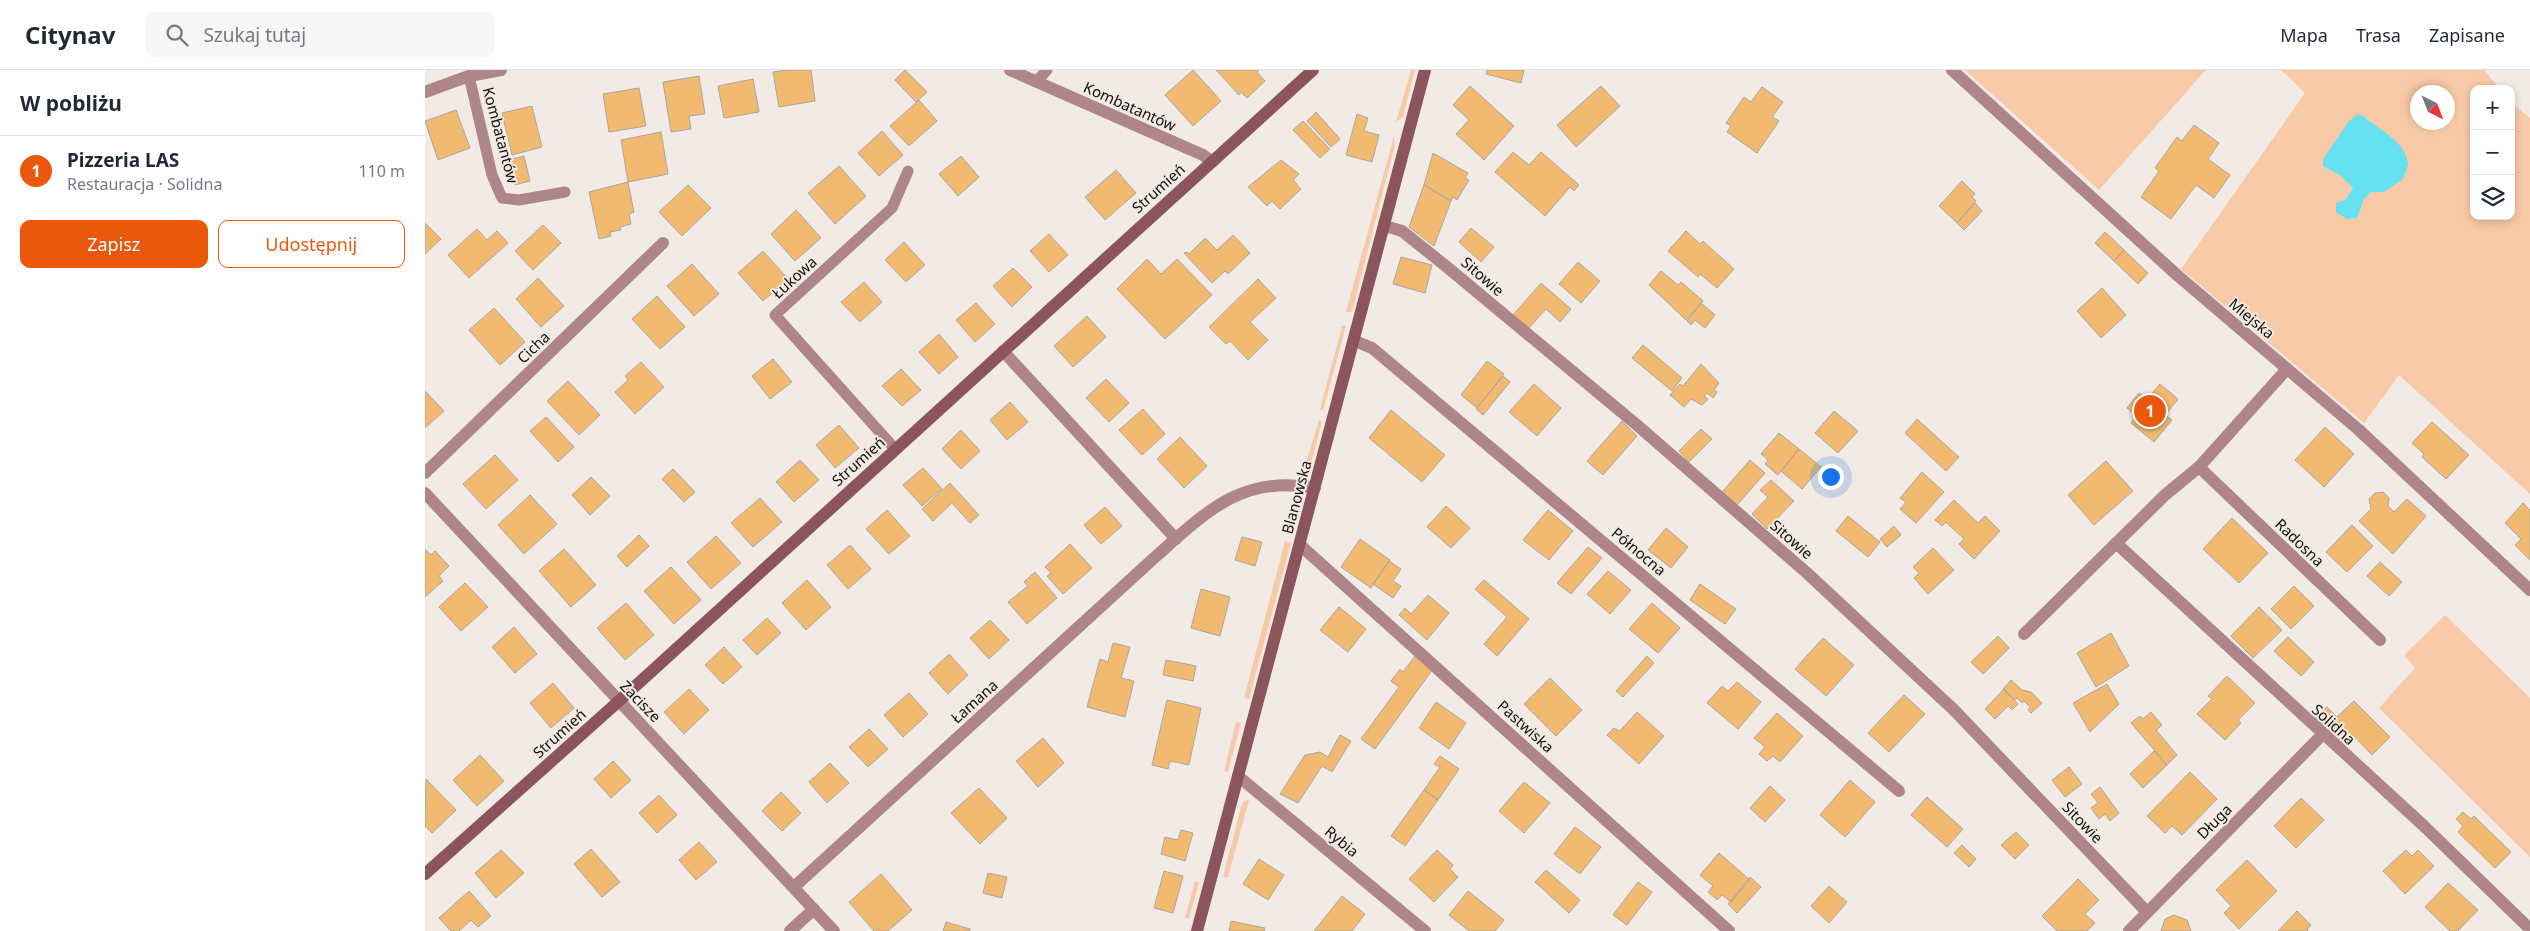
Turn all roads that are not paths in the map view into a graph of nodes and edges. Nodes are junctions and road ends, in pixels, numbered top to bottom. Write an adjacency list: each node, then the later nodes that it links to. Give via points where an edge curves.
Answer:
1 (501, 70): 7 (street, Kombatantów)
2 (1009, 70): 8 (street, Kombatantów)
3 (1047, 70): 8 (lane)
4 (1313, 70): 10 (street, Strumień)
5 (1425, 70): 13 (street, Blanowska)
6 (1952, 70): 17 (street, Miejska, via 2177,275)
7 (469, 76): 9 (street, Kombatantów); 12 (lane, Kombatantów, via 492,175 502,198 519,200)
8 (1036, 82): 10 (street, Kombatantów)
9 (425, 92)
10 (1211, 161): 16 (street, Strumień)
11 (909, 171): 18 (lane, Łukowa, via 892,208 775,315)
12 (565, 192)
13 (1385, 226): 15 (street, Blanowska); 36 (street, Sitowie, via 1409,235 1447,266 1814,580 1954,710)
14 (663, 244): 20 (street, Cicha)
15 (1355, 341): 21 (street, Blanowska); 32 (street, Północna, via 1372,348)
16 (1003, 351): 18 (street, Strumień); 23 (street)
17 (2287, 369): 19 (street); 26 (street, Miejska, via 2359,430)
18 (895, 449): 29 (street, Strumień)
19 (2199, 467): 24 (street); 28 (street, Radosna)
20 (425, 473)
21 (1315, 488): 23 (street, Łamana, via 1277,486 1241,492 1213,509); 25 (street, Blanowska)
22 (425, 493): 29 (street, Zacisze)
23 (1176, 539): 34 (street, Łamana)
24 (2116, 543): 27 (street); 30 (street, Solidna)
25 (1300, 545): 31 (street, Blanowska); 42 (street, Pastwiska)
26 (2530, 590)
27 (2025, 634)
28 (2379, 640)
29 (619, 701): 33 (street, Strumień); 34 (street, Zacisze)
30 (2322, 735): 36 (street, Długa); 37 (street, Solidna, via 2425,827)
31 (1238, 776): 40 (street, Blanowska); 41 (street, Rybia)
32 (1899, 791)
33 (425, 874)
34 (793, 887): 35 (street, Zacisze)
35 (814, 909): 38 (street); 39 (street, Zacisze)
36 (2147, 912): 43 (street, Długa)
37 (2530, 928)
38 (790, 931)
39 (835, 931)
40 (1197, 931)
41 (1425, 931)
42 (1729, 931)
43 (2129, 931)

